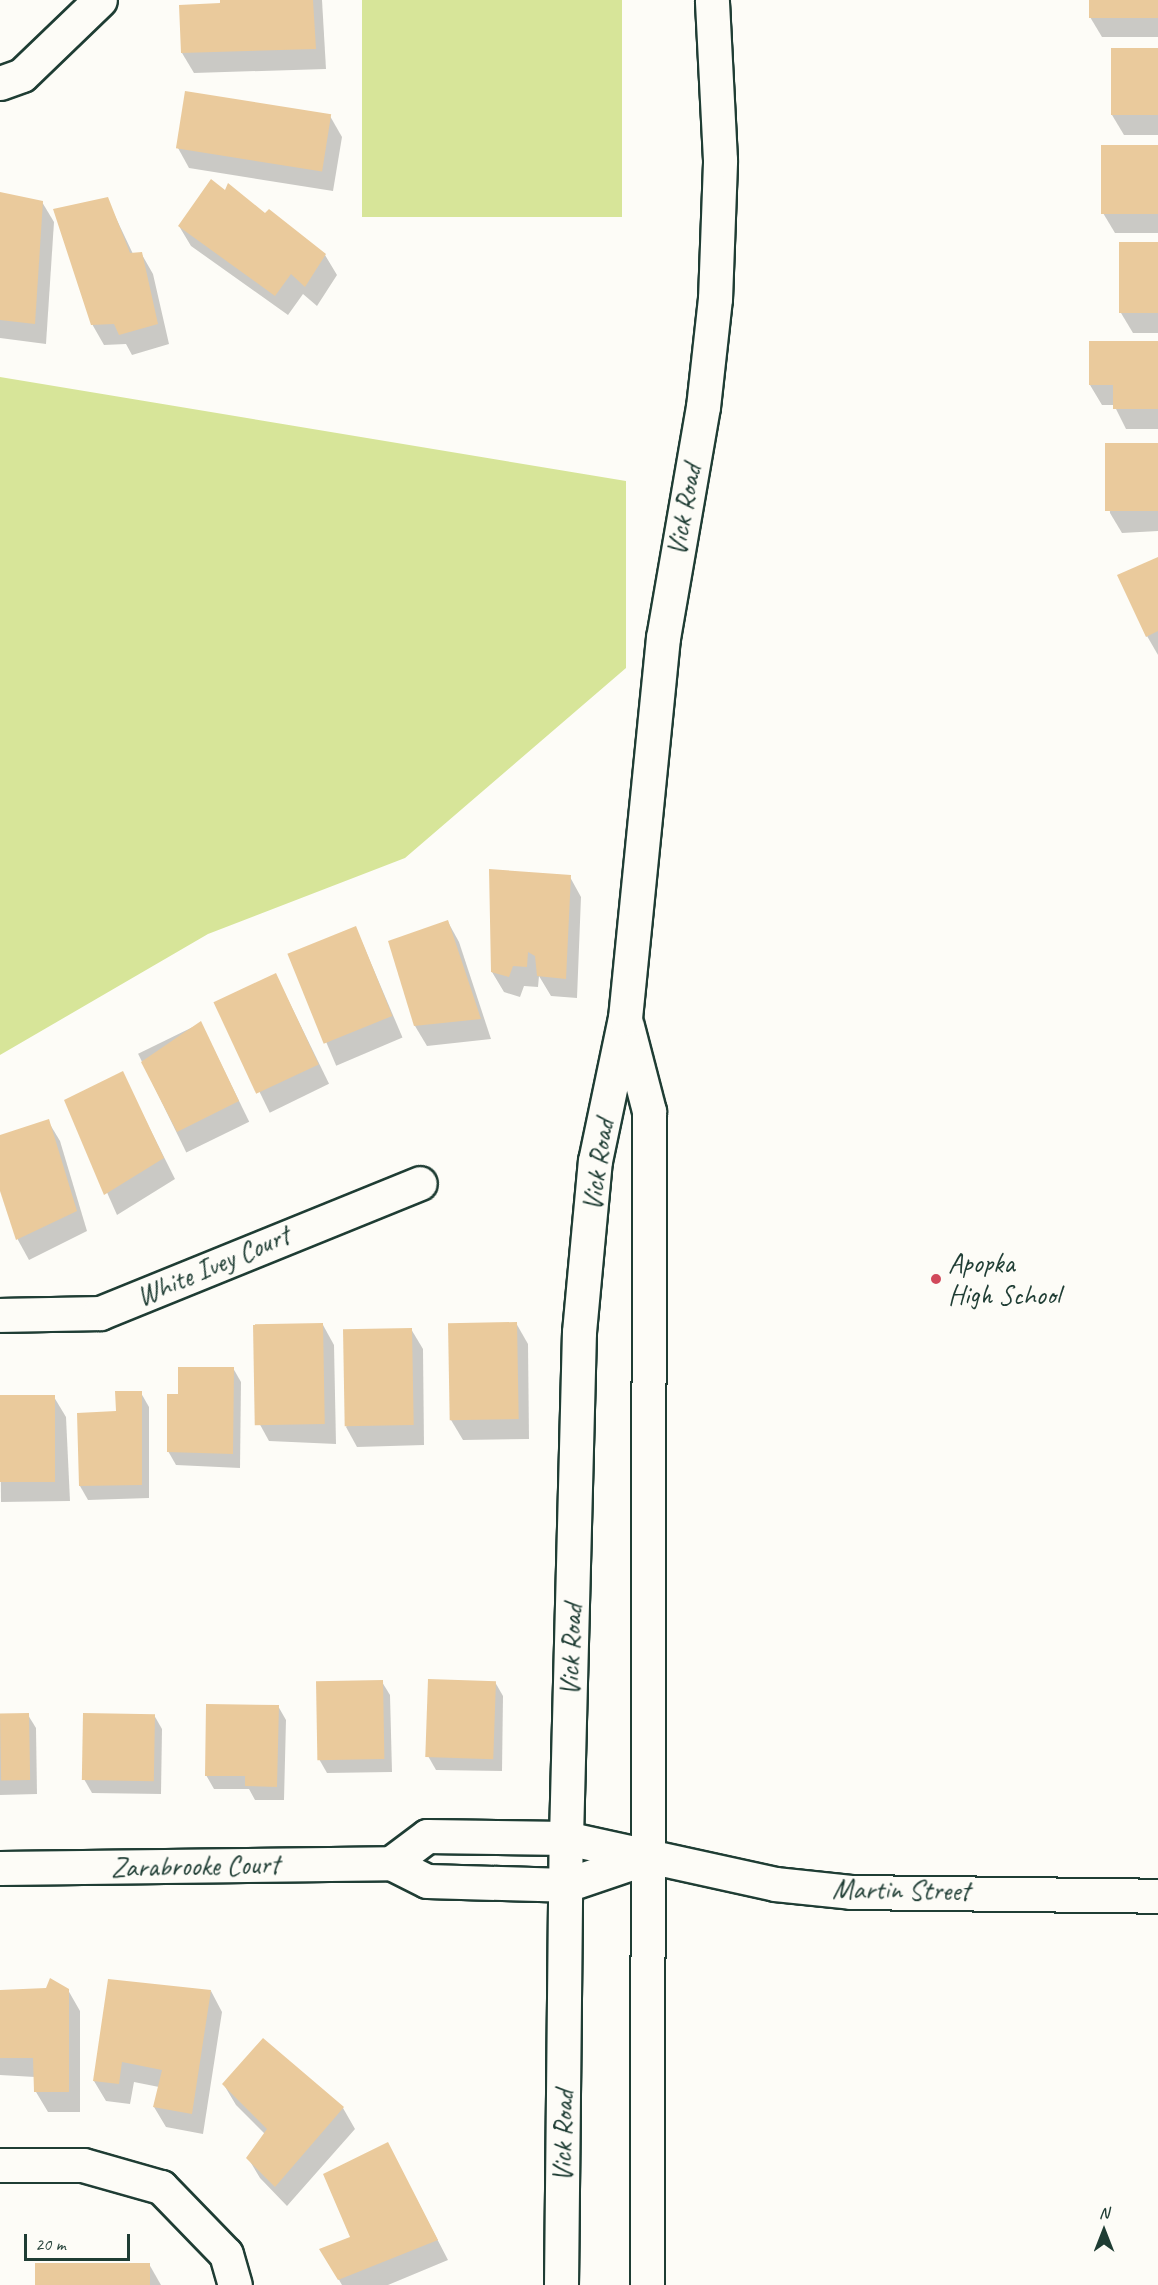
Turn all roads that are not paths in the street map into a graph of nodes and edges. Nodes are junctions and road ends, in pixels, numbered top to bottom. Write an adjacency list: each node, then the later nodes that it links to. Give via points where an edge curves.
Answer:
1 (100, 0): 3 (street, via 22,75)
2 (712, 0): 4 (street, Vick Road, via 720,160 715,299 703,406 663,638)
3 (0, 83)
4 (625, 1018): 7 (street, Vick Road, via 595,1161 579,1332); 8 (street, Vick Road, via 649,1111)
5 (420, 1183): 6 (street, White Ivey Court, via 99,1313)
6 (0, 1315)
7 (566, 1838): 8 (street, Martin Street); 9 (street, Martin Street, via 427,1836); 11 (street, Vick Road)
8 (646, 1858): 11 (street); 12 (street, Martin Street, via 775,1884 851,1892); 16 (street, Vick Road)
9 (390, 1863): 10 (street, Zarabrooke Court); 11 (street, via 427,1881)
10 (0, 1868)
11 (566, 1885): 15 (street, Vick Road)
12 (1158, 1896)
13 (0, 2165): 14 (street, via 83,2165 161,2187 226,2254)
14 (235, 2285)
15 (561, 2285)
16 (646, 2285)

